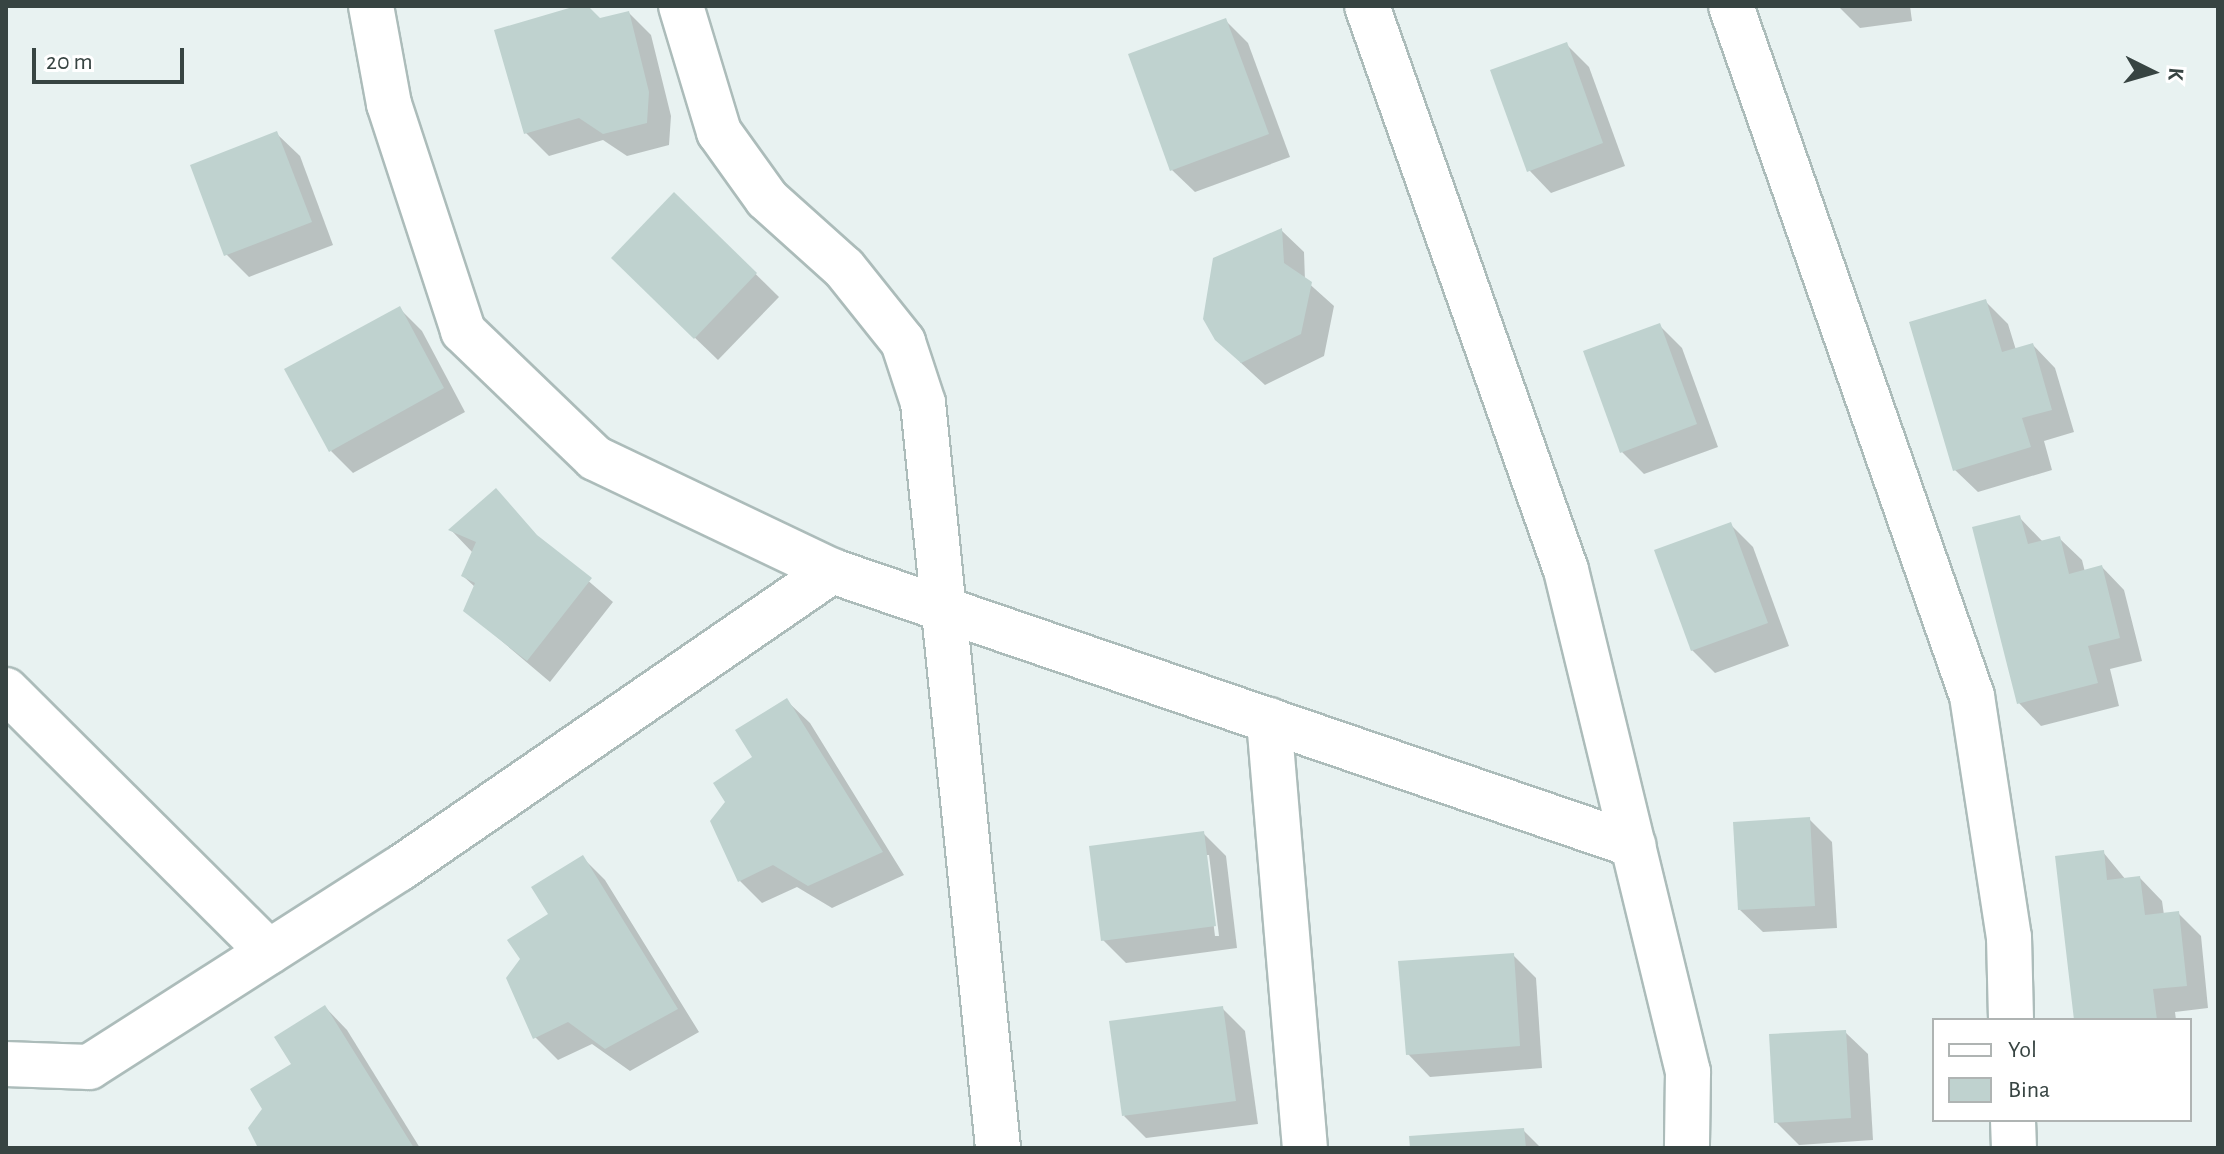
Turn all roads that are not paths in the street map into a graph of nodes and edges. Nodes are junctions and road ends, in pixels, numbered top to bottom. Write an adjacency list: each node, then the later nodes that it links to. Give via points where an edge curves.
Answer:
1 (371, 6): 5 (street, via 389,104 463,331 595,458)
2 (681, 6): 6 (street, via 719,132 767,199 844,268 903,342 923,403)
3 (1367, 6): 9 (street, via 1566,570)
4 (1731, 6): 11 (street, via 1972,696 2009,937)
5 (832, 571): 6 (street); 10 (street, via 399,869)
6 (939, 608): 8 (street); 14 (street, via 982,955)
7 (6, 690): 10 (street)
8 (1269, 720): 9 (street); 15 (street)
9 (1633, 845): 16 (street, via 1688,1072)
10 (269, 952): 12 (street, via 89,1067)
11 (2011, 1018)
12 (6, 1064)
13 (2013, 1122): 17 (street)
14 (998, 1148)
15 (1305, 1148)
16 (1687, 1148)
17 (2014, 1148)

